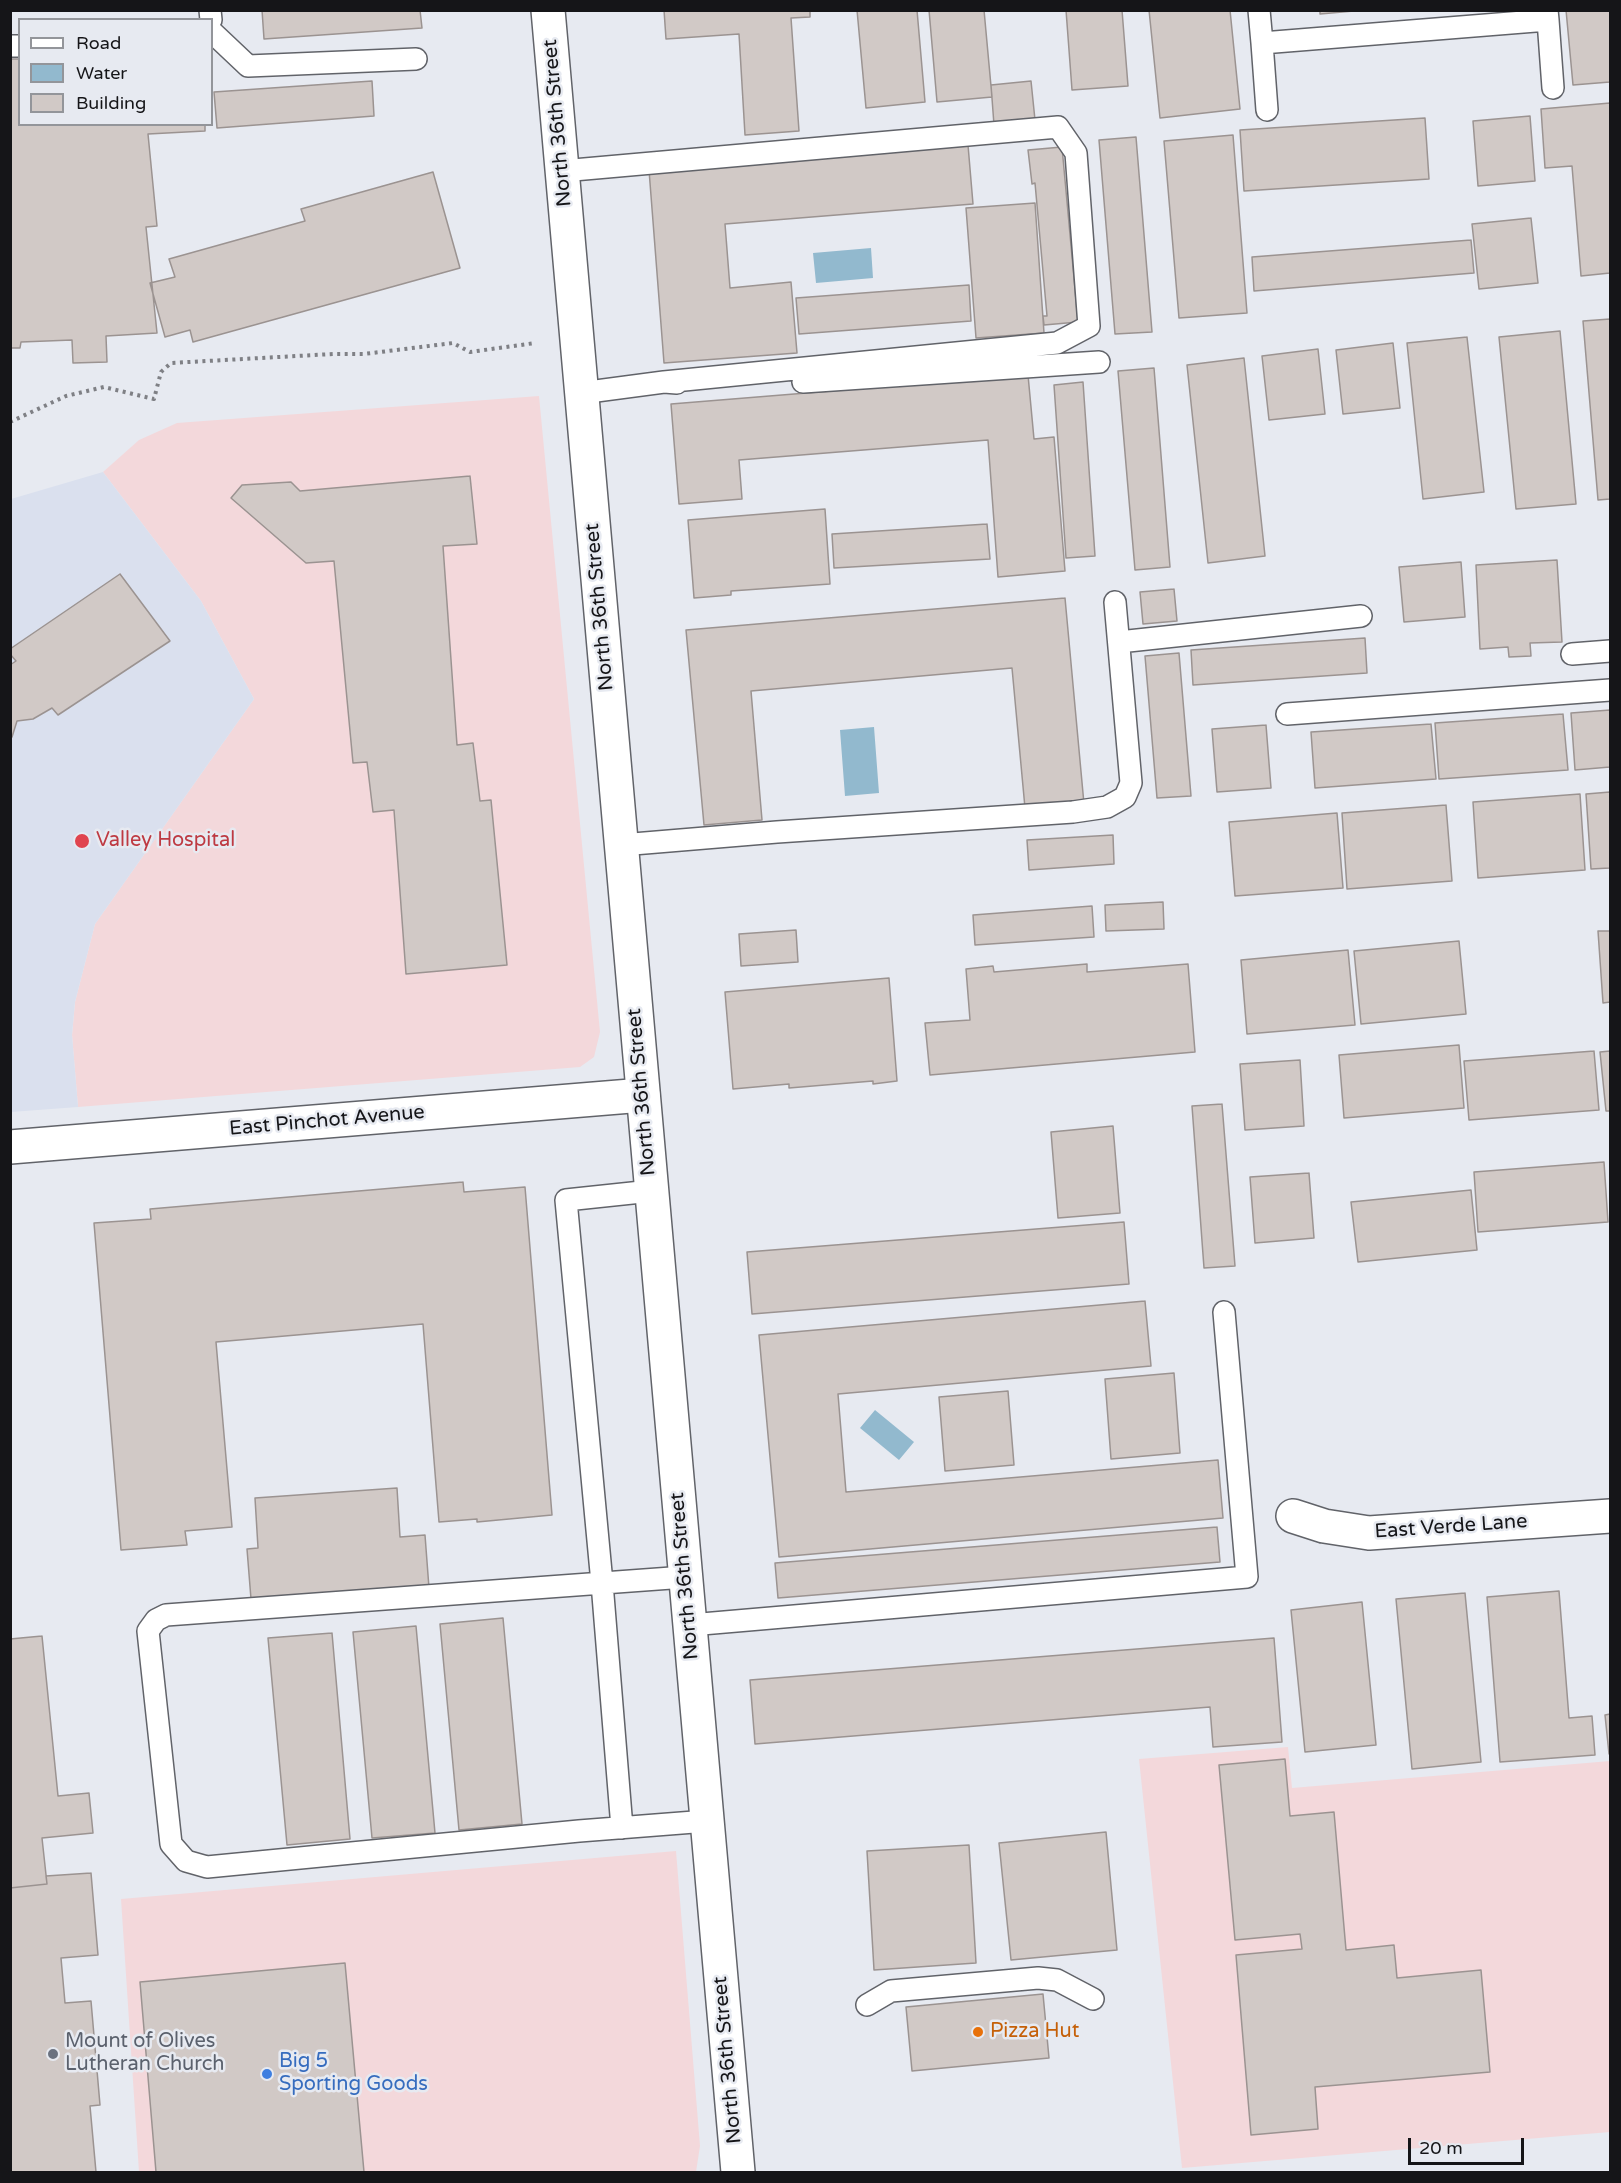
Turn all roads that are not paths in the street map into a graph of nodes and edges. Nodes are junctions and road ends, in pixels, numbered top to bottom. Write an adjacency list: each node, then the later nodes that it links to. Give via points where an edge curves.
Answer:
1 (548, 10): 9 (main road, North 36th Street)
2 (1259, 10): 5 (lane)
3 (1548, 15): 5 (lane); 7 (lane)
4 (213, 33): 6 (lane, via 248,66)
5 (1262, 43): 8 (lane)
6 (416, 59)
7 (1553, 88)
8 (1267, 110)
9 (562, 171): 11 (lane, via 1058,127 1076,153 1089,326 1057,343); 12 (main road, North 36th Street)
10 (1099, 362): 11 (lane, via 714,387)
11 (664, 382): 12 (lane)
12 (581, 393): 20 (main road, North 36th Street)
13 (1115, 602): 15 (lane)
14 (1361, 616): 15 (lane)
15 (1119, 642): 20 (lane, via 1131,783 1125,797 1107,807)
16 (1611, 651): 17 (lane)
17 (1572, 654)
18 (1611, 690): 19 (lane)
19 (1287, 714)
20 (621, 845): 21 (main road, North 36th Street)
21 (643, 1095): 22 (main road, East Pinchot Avenue); 23 (main road, North 36th Street)
22 (10, 1147)
23 (651, 1191): 27 (main road, North 36th Street); 28 (lane, via 566,1200)
24 (1224, 1312): 29 (lane, via 1247,1576)
25 (1293, 1516): 26 (main road, East Verde Lane, via 1369,1533)
26 (1611, 1516)
27 (685, 1577): 28 (lane); 29 (main road, North 36th Street)
28 (602, 1583): 31 (lane); 31 (lane, via 166,1615 156,1620 148,1632 171,1844 186,1861 207,1867)
29 (690, 1625): 30 (main road, North 36th Street)
30 (707, 1821): 31 (lane); 34 (main road, North 36th Street)
31 (622, 1828)
32 (1093, 1999): 33 (lane, via 1057,1980 1038,1978 891,1991)
33 (867, 2005)
34 (738, 2172)

